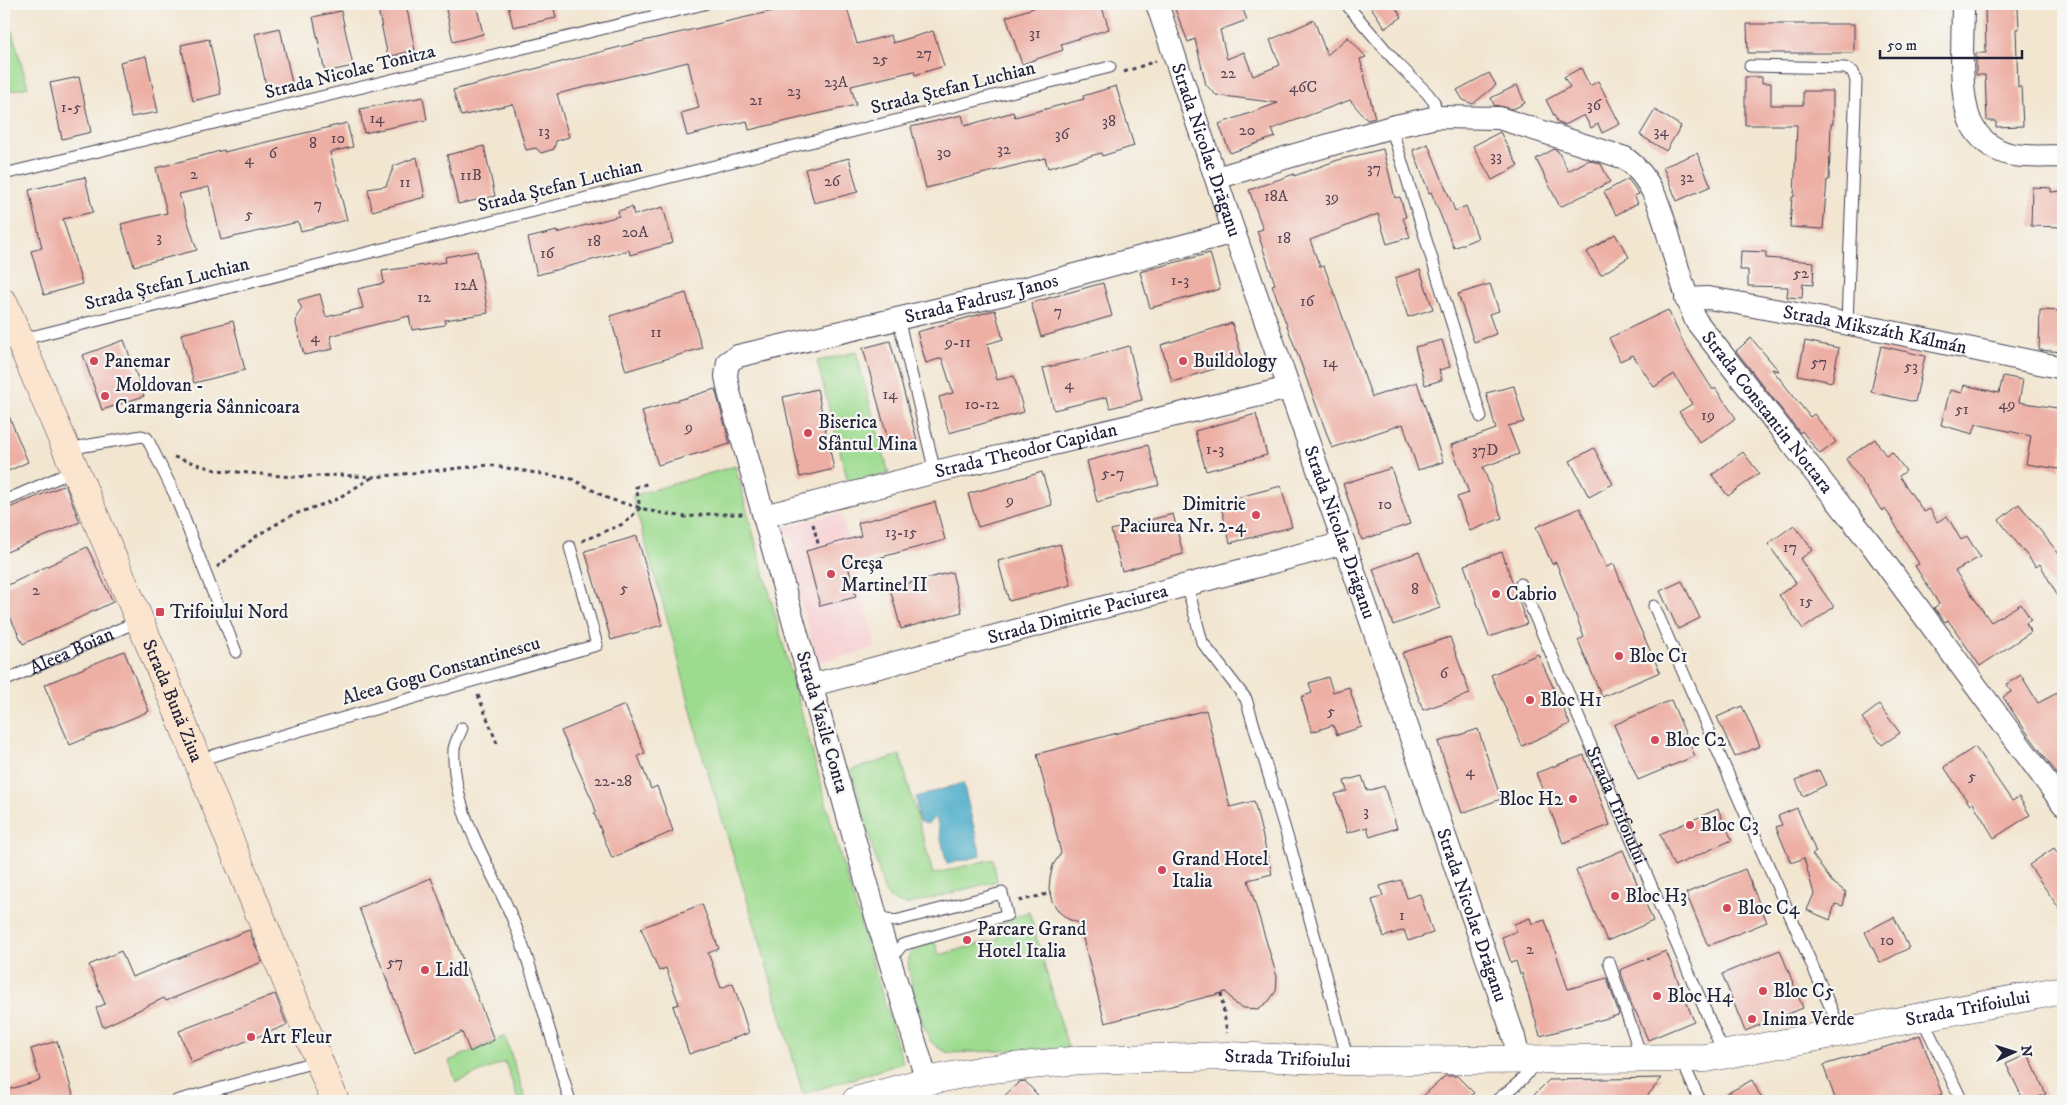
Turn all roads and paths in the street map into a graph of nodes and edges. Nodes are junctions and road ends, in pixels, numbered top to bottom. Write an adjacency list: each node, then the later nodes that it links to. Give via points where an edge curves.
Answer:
1 (704, 4): 11 (lane, Strada Nicolae Tonitza)
2 (1157, 4): 5 (street, Strada Nicolae Drăganu)
3 (1346, 4): 8 (lane, via 1427,93 1434,102)
4 (1963, 4): 10 (street, via 1965,93 1972,124 1993,147 2009,154)
5 (1175, 54): 7 (path, via 1114,76); 12 (street, Strada Nicolae Drăganu)
6 (1750, 66): 17 (lane, via 1845,68 1853,72 1856,81)
7 (1110, 67): 18 (lane, Strada Ștefan Luchian)
8 (1437, 117): 9 (street, Strada Constantin Nottara); 14 (street, Strada Constantin Nottara, via 1499,118 1625,158 1636,166 1654,191 1660,206)
9 (1391, 127): 12 (street, Strada Constantin Nottara); 22 (lane)
10 (2063, 156)
11 (4, 174)
12 (1216, 178): 13 (street, Strada Nicolae Drăganu)
13 (1234, 232): 16 (street, Strada Fadrusz Janos, via 1004,294); 21 (street, Strada Nicolae Drăganu)
14 (1686, 299): 17 (street, Strada Mikszáth Kálmán, via 1708,298); 45 (street, Strada Constantin Nottara, via 1696,321 1874,548)
15 (4, 303): 18 (main road, Strada Bună Ziua)
16 (898, 318): 19 (street, Strada Fadrusz Janos, via 738,356); 25 (lane)
17 (1847, 323): 20 (street, Strada Mikszáth Kálmán)
18 (19, 340): 24 (main road, Strada Bună Ziua)
19 (728, 362): 30 (street, Strada Vasile Conta, via 729,392)
20 (2063, 368)
21 (1289, 388): 25 (street, Strada Theodor Capidan); 31 (street, Strada Nicolae Drăganu)
22 (1481, 417)
23 (150, 443): 24 (lane, via 142,436); 26 (path, via 178,459 216,470 293,477); 33 (lane, via 175,495)
24 (71, 460): 28 (lane); 37 (main road, Strada Bună Ziua)
25 (935, 472): 30 (street, Strada Theodor Capidan)
26 (374, 477): 29 (path, via 489,465 572,479 609,499); 33 (path, via 335,500 292,516 258,535)
27 (650, 483): 29 (path, via 636,487)
28 (4, 501)
29 (640, 508): 30 (path, via 686,517 709,514); 32 (path, via 625,523)
30 (764, 516): 41 (street, Strada Vasile Conta)
31 (1344, 543): 35 (street, Strada Dimitrie Paciurea); 57 (street, Strada Nicolae Drăganu, via 1518,1048)
32 (570, 546): 39 (lane, Aleea Gogu Constantinescu, via 597,644)
33 (206, 577): 38 (lane)
34 (1521, 584): 54 (lane, Strada Trifoiului)
35 (1187, 585): 41 (street, Strada Dimitrie Paciurea); 59 (lane, via 1202,642 1246,699 1291,849)
36 (1654, 606): 52 (lane)
37 (133, 623): 40 (lane, Aleea Boian); 44 (main road, Strada Bună Ziua)
38 (236, 652)
39 (472, 680): 43 (path); 44 (lane, Aleea Gogu Constantinescu)
40 (4, 681)
41 (812, 685): 46 (street, Strada Vasile Conta)
42 (462, 728): 63 (lane, via 454,747 458,789 472,834 517,929 542,1001)
43 (498, 746)
44 (198, 760): 56 (main road, Strada Bună Ziua)
45 (2063, 804)
46 (876, 916): 47 (street, Strada Vasile Conta); 47 (lane, via 895,921 1002,893 1007,915 902,945)
47 (890, 960): 60 (street, Strada Vasile Conta)
48 (1609, 962): 58 (lane, via 1638,1044)
49 (2063, 990): 51 (street, Strada Trifoiului)
50 (1221, 993): 53 (path)
51 (1921, 1016): 52 (street, Strada Trifoiului); 67 (lane)
52 (1839, 1027): 54 (street, Strada Trifoiului)
53 (1229, 1056): 59 (street, Strada Trifoiului); 60 (street, Strada Trifoiului, via 1030,1064)
54 (1725, 1056): 55 (street, Strada Trifoiului)
55 (1681, 1059): 58 (street, Strada Trifoiului); 66 (lane)
56 (320, 1060): 61 (lane); 62 (main road, Strada Bună Ziua)
57 (1526, 1060): 58 (street, Strada Trifoiului); 59 (street, Strada Trifoiului); 65 (lane, via 1531,1068)
58 (1636, 1060)
59 (1347, 1061)
60 (927, 1081): 64 (street, Strada Trifoiului)
61 (176, 1101)
62 (335, 1101)
63 (570, 1101)
64 (856, 1101)
65 (1496, 1101)
66 (1700, 1101)
67 (1962, 1101)

